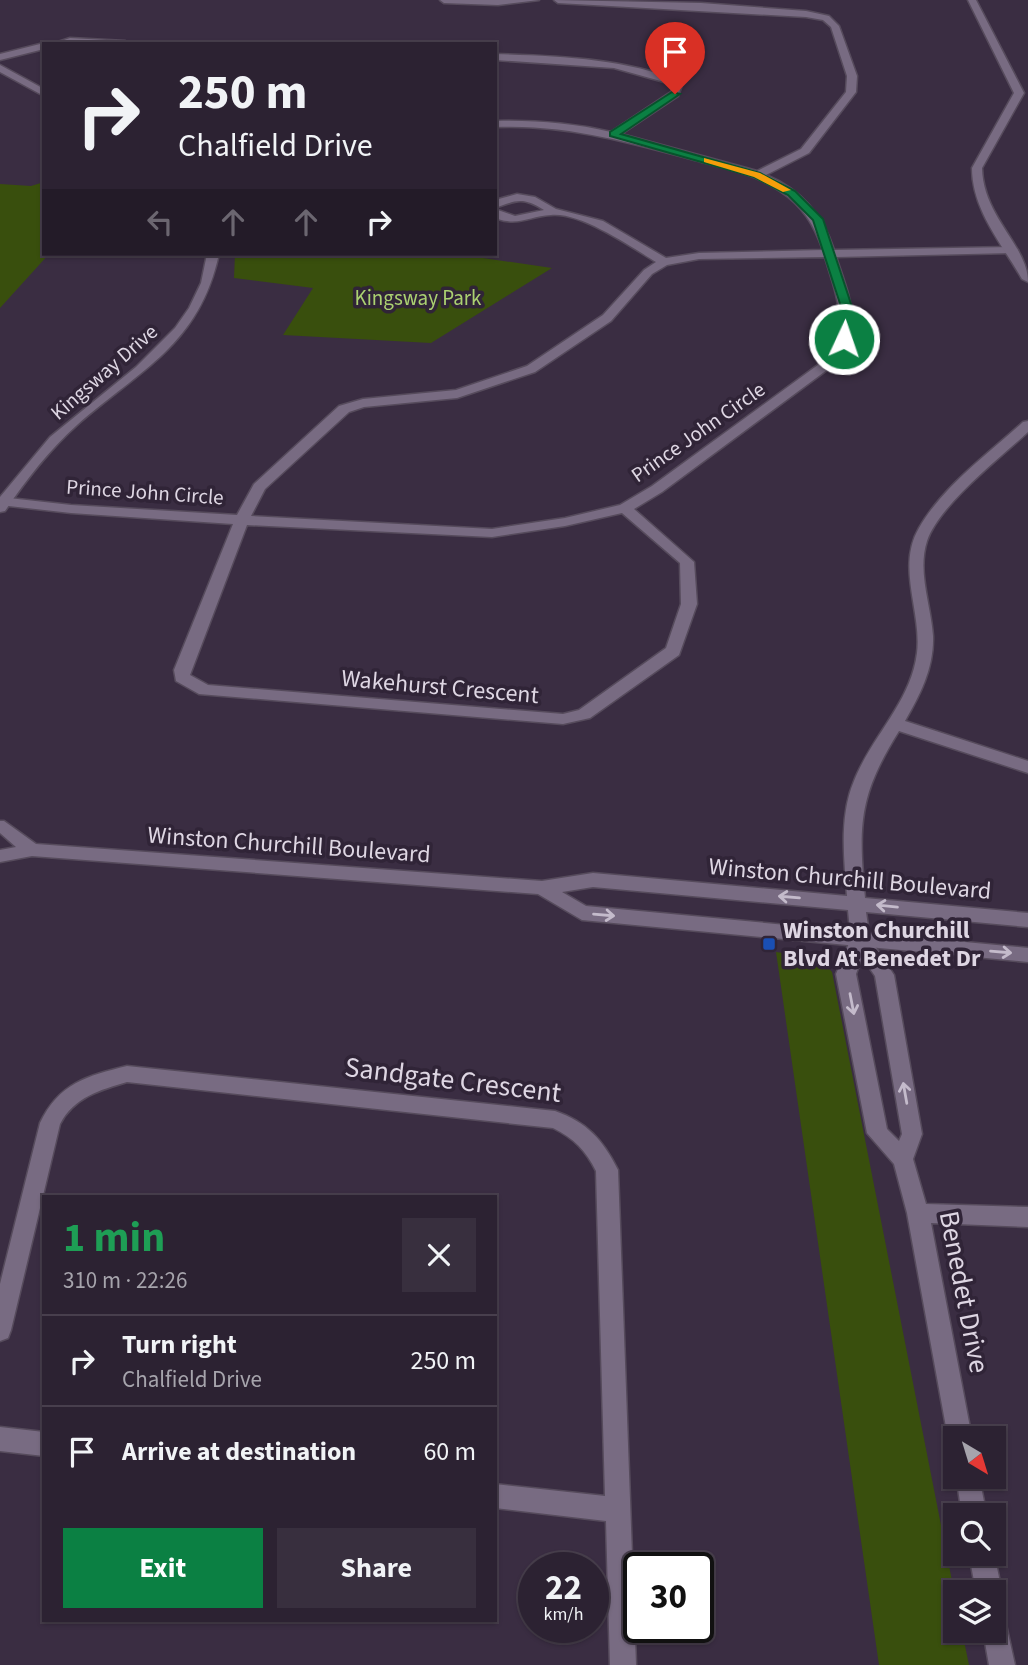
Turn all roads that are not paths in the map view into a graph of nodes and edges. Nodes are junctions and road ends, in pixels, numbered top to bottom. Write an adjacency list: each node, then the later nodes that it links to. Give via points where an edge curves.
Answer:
1 (444, 0): 5 (street)
2 (536, 0): 5 (street)
3 (558, 0): 15 (street, via 806,13 827,18 835,26 852,76 851,92 805,151)
4 (972, 0): 19 (street, via 1019,93 975,178 980,197)
5 (462, 1)
6 (65, 42): 7 (street)
7 (88, 42)
8 (42, 46): 9 (street)
9 (0, 57)
10 (497, 57): 14 (street, via 594,64 663,76 680,84 675,94)
11 (0, 68): 12 (street)
12 (42, 92)
13 (497, 124): 14 (street, Prince John Circle, via 576,127)
14 (614, 134): 15 (street, Prince John Circle)
15 (757, 175): 20 (street, Prince John Circle, via 792,193 818,219)
16 (497, 204): 17 (street, via 523,197)
17 (552, 211): 18 (street, via 524,219); 22 (street, via 598,223)
18 (497, 213)
19 (1012, 250): 20 (street); 23 (street)
20 (829, 253): 22 (street); 26 (street, Prince John Circle, via 848,313 844,339 827,364 705,456)
21 (212, 256): 25 (street, Kingsway Drive, via 202,297 185,324 133,377 72,423)
22 (664, 261): 27 (street, via 648,272 607,318 531,369 457,394 362,403 344,409 259,487)
23 (1028, 279)
24 (1028, 425): 28 (street, via 938,509 920,540 916,576 925,638 922,668)
25 (1, 503): 27 (street, Prince John Circle)
26 (625, 508): 27 (street, Prince John Circle, via 492,533); 27 (street, Wakehurst Crescent, via 687,562 688,604 673,651 584,714 563,719 205,690 182,677)
27 (242, 520)
28 (896, 724): 29 (street); 34 (street, via 859,788 853,870)
29 (1028, 767)
30 (0, 827): 31 (street)
31 (32, 850): 32 (street, Winston Churchill Boulevard); 33 (street, Winston Churchill Boulevard)
32 (0, 856)
33 (542, 888): 34 (street, Winston Churchill Boulevard, one-way to 33, via 593,880); 36 (street, Winston Churchill Boulevard, one-way to 36, via 582,913)
34 (856, 903): 35 (street, Winston Churchill Boulevard, one-way to 34); 36 (street)
35 (1028, 920)
36 (860, 939): 37 (street, Winston Churchill Boulevard, one-way to 37); 38 (street, Benedet Drive, one-way to 36, via 912,1134 884,975); 38 (street, Benedet Drive, one-way to 38, via 846,974 877,1133)
37 (1028, 955)
38 (903, 1159): 39 (street, Benedet Drive)
39 (918, 1213): 40 (street); 42 (street, Benedet Drive)
40 (1028, 1217)
41 (0, 1330): 46 (street, Sandgate Crescent, via 50,1123 58,1105 78,1090 127,1074 555,1120 580,1130 607,1170)
42 (958, 1426)
43 (0, 1440): 44 (street)
44 (42, 1444)
45 (497, 1496): 46 (street)
46 (619, 1510): 48 (street, Sandgate Crescent)
47 (998, 1643): 49 (street)
48 (623, 1665)
49 (1002, 1665)

